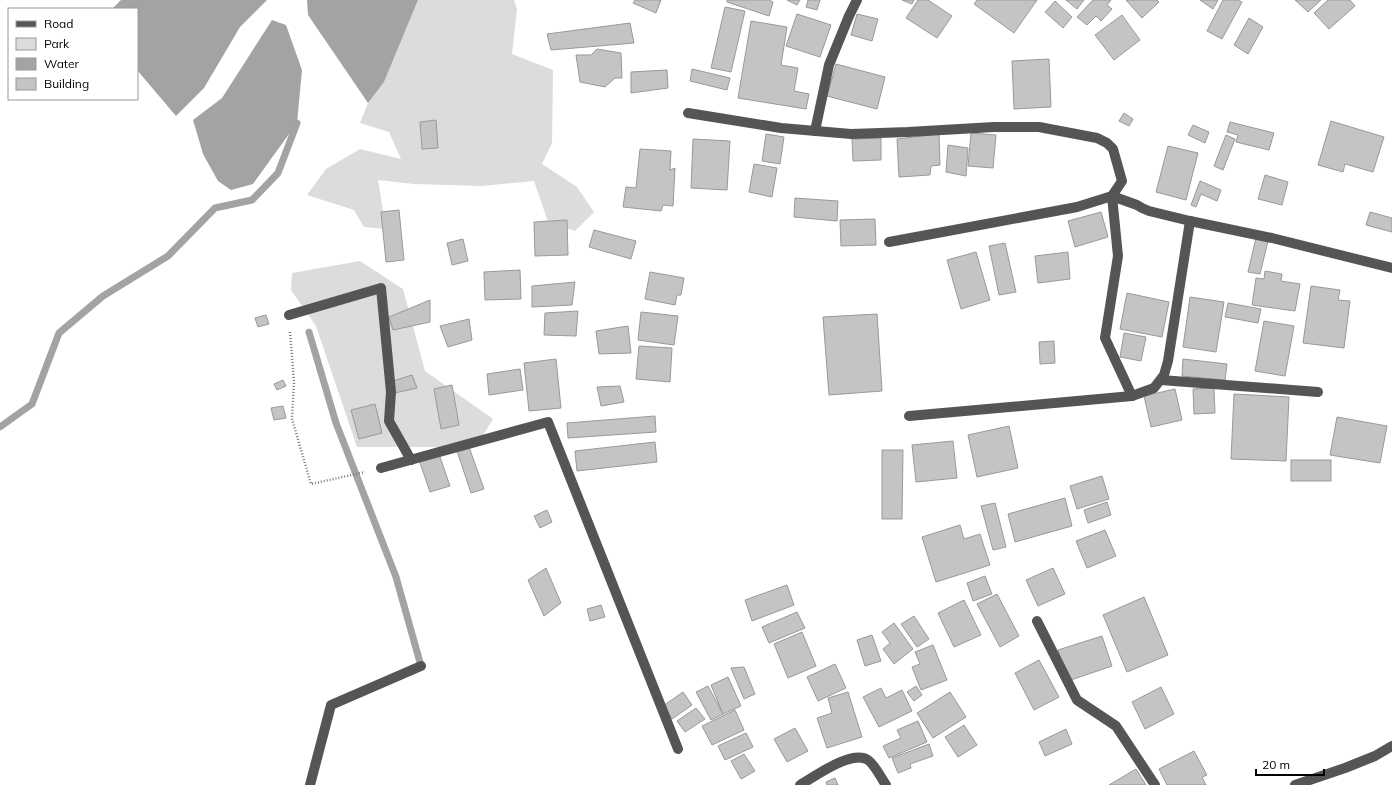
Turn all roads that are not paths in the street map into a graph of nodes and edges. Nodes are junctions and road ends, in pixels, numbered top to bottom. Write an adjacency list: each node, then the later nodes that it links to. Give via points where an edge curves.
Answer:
1 (857, 0): 3 (street, via 829,65)
2 (688, 113): 3 (street)
3 (815, 131): 4 (street, via 858,134 1039,127 1097,138 1113,149 1118,165 1122,181)
4 (1112, 196): 5 (street, via 1149,211); 6 (street, via 1077,207); 11 (street, via 1118,256 1105,338)
5 (1190, 221): 7 (street, via 1272,238); 9 (street, via 1168,361)
6 (889, 242)
7 (1392, 268)
8 (289, 316): 13 (street, via 381,288 391,392 389,421)
9 (1161, 380): 10 (street); 11 (street, via 1154,388)
10 (1318, 392)
11 (1132, 396): 12 (street)
12 (909, 416)
13 (411, 460): 14 (street); 18 (street, via 548,422)
14 (381, 468)
15 (1037, 621): 22 (street, via 1077,700 1116,726)
16 (421, 666): 19 (street, via 331,705)
17 (1392, 746): 23 (street, via 1375,756)
18 (678, 749)
19 (310, 785)
20 (800, 785): 21 (street, via 842,761 859,757 867,760)
21 (886, 785)
22 (1155, 785)
23 (1295, 785)

